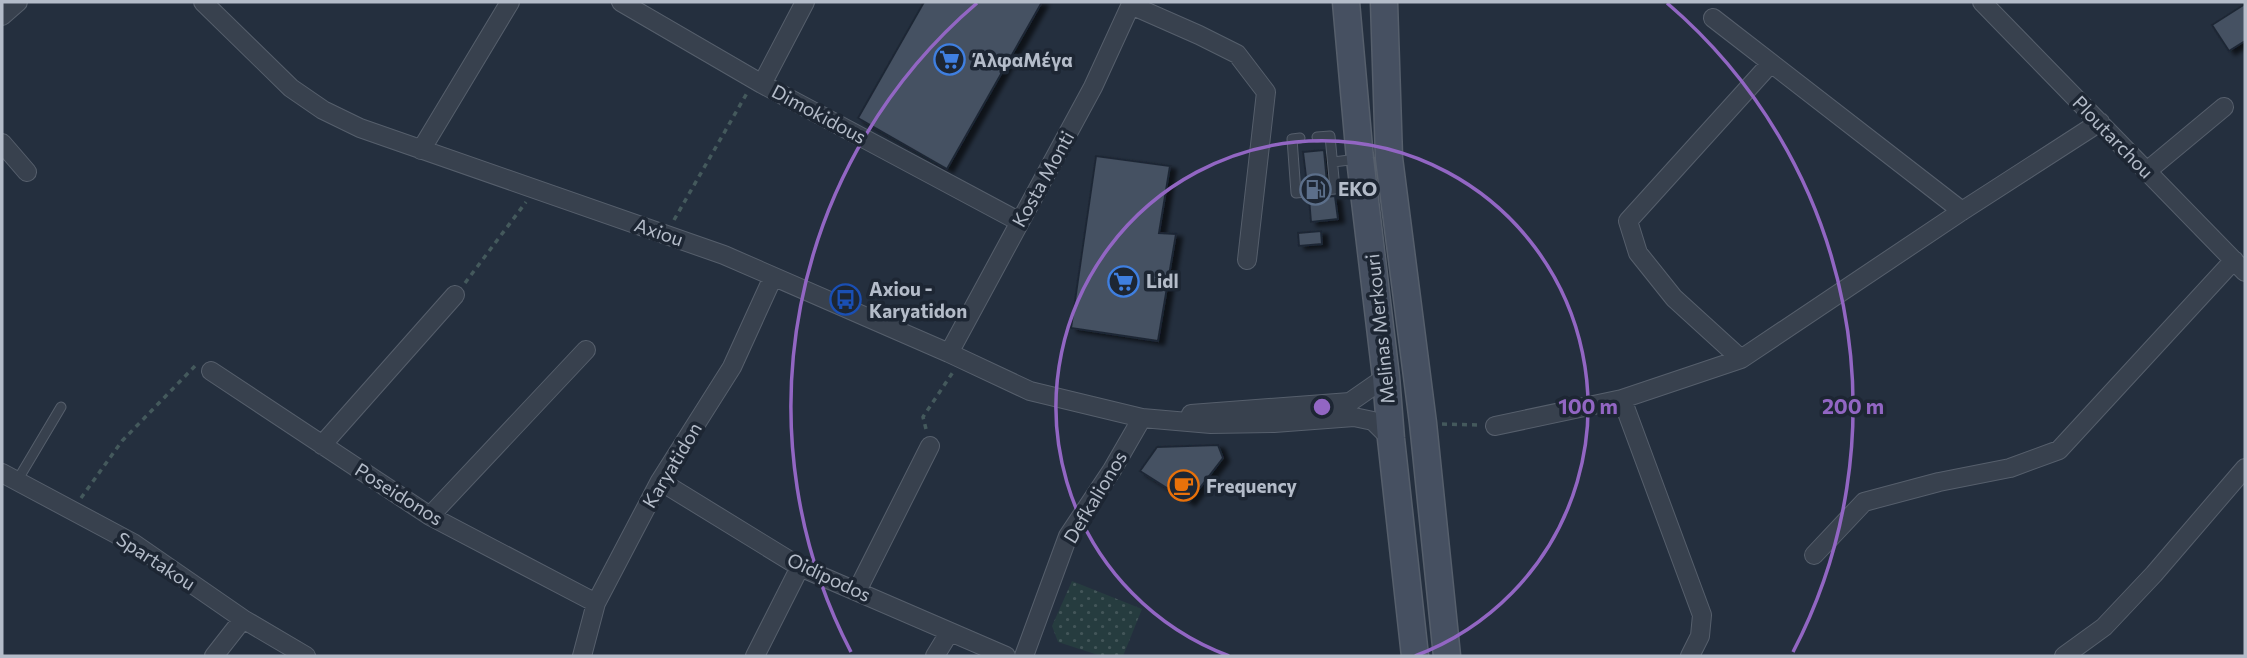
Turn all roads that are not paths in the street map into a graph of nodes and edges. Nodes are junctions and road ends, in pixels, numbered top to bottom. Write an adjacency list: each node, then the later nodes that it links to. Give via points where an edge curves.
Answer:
1 (18, 2): 10 (street)
2 (203, 2): 19 (street, Axiou, via 291,88 323,110)
3 (510, 2): 19 (street)
4 (621, 2): 13 (street, Dimokidous)
5 (805, 2): 13 (street)
6 (1346, 2): 20 (main road, Melinas Merkouri)
7 (1384, 2): 60 (main road, Melinas Merkouri, via 1390,158)
8 (1982, 2): 15 (street, Ploutarchou)
9 (1131, 4): 25 (street, Kosta Monti, via 1093,88); 26 (street, via 1237,54 1266,92)
10 (2, 16)
11 (1713, 18): 12 (street)
12 (1770, 63): 24 (street); 32 (street, via 1628,221 1638,253 1674,298)
13 (758, 82): 25 (street, Dimokidous)
14 (2224, 107): 22 (street)
15 (2099, 122): 22 (street, Ploutarchou); 24 (street)
16 (1318, 137): 21 (lane, via 1330,136)
17 (1300, 138): 21 (lane, via 1292,139 1296,193 1335,189)
18 (2, 143): 23 (street)
19 (421, 150): 28 (street, Axiou, via 666,234)
20 (1360, 159): 21 (lane); 34 (main road, Melinas Merkouri)
21 (1333, 162)
22 (2147, 171): 27 (street, Ploutarchou)
23 (27, 172)
24 (1962, 211): 32 (street)
25 (1020, 222): 31 (street, Kosta Monti)
26 (1247, 260)
27 (2240, 266): 46 (street, via 2059,450 2010,468 1864,502)
28 (774, 277): 31 (street, Axiou); 44 (street, Karyatidon, via 732,367)
29 (455, 295): 40 (street)
30 (586, 350): 45 (street)
31 (955, 356): 37 (street, Axiou, via 1030,391)
32 (1741, 359): 35 (street)
33 (211, 371): 40 (street, Poseidonos)
34 (1386, 377): 37 (street, Axiou, via 1350,402); 39 (main road, Melinas Merkouri)
35 (1622, 399): 38 (street); 61 (street, via 1702,615 1700,636)
36 (61, 407): 43 (lane)
37 (1142, 418): 39 (street, Axiou, via 1211,424 1354,416 1373,421); 58 (street, Defkalionos, via 1068,536)
38 (1495, 426)
39 (1391, 439): 59 (main road, Melinas Merkouri)
40 (322, 445): 45 (street, Poseidonos)
41 (930, 446): 48 (street)
42 (2245, 468): 62 (street, via 2154,574 2112,618)
43 (9, 477): 50 (street, Spartakou, via 132,543)
44 (660, 481): 47 (street, Oidipodos); 49 (street, Karyatidon)
45 (430, 516): 49 (street, Poseidonos)
46 (1814, 555)
47 (800, 567): 48 (street, Oidipodos); 55 (street)
48 (857, 591): 51 (street, Oidipodos)
49 (596, 603): 54 (street, Karyatidon)
50 (243, 619): 52 (street); 53 (street, Spartakou)
51 (949, 633): 56 (street); 57 (street, Oidipodos)
52 (214, 656)
53 (306, 656)
54 (582, 656)
55 (755, 656)
56 (935, 656)
57 (1006, 656)
58 (1024, 656)
59 (1415, 656)
60 (1447, 656)
61 (1690, 656)
62 (2066, 656)

